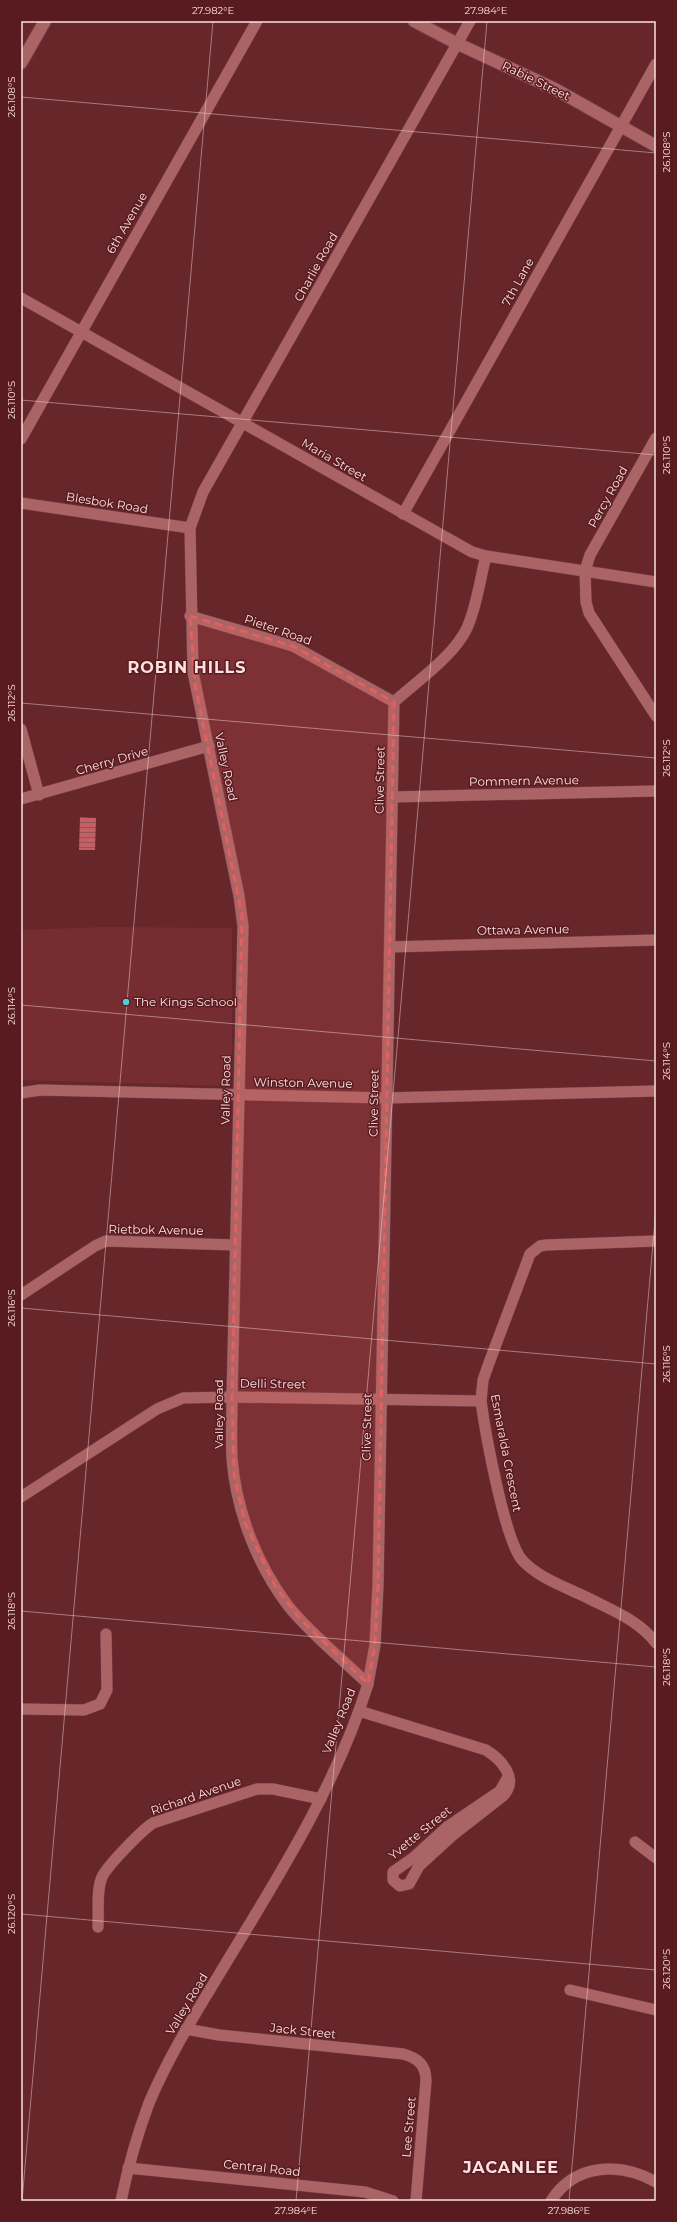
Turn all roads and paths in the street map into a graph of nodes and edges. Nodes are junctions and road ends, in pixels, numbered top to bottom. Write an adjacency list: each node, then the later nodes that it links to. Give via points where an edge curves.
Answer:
1 (45, 21): 6 (street)
2 (257, 21): 11 (street, 6th Avenue)
3 (414, 21): 5 (street, Rabie Street)
4 (470, 21): 5 (street, Charlie Road)
5 (456, 43): 8 (street, Rabie Street, via 555,90); 12 (street, Charlie Road)
6 (21, 63)
7 (656, 64): 8 (street, 7th Lane)
8 (620, 126): 9 (street, Rabie Street); 16 (street, 7th Lane)
9 (656, 146)
10 (21, 298): 11 (street, Maria Street)
11 (80, 332): 12 (street, Maria Street); 14 (street, 6th Avenue)
12 (242, 423): 16 (street, Maria Street); 17 (street, Charlie Road, via 204,492)
13 (656, 438): 19 (street, Percy Road, via 596,545)
14 (21, 439)
15 (21, 503): 17 (street, Blesbok Road)
16 (403, 514): 18 (street, Maria Street, via 467,549)
17 (190, 528): 21 (street, Valley Road)
18 (486, 556): 19 (street, Maria Street); 22 (street, via 472,616 464,635 450,652)
19 (585, 571): 20 (street, Maria Street); 23 (street, via 589,613)
20 (656, 582)
21 (190, 616): 22 (street, Pieter Road, via 293,646); 25 (street, Valley Road, via 194,679)
22 (394, 702): 28 (street, Clive Street)
23 (656, 716)
24 (21, 729): 27 (street)
25 (209, 746): 27 (street, Cherry Drive); 34 (street, Valley Road, via 242,915)
26 (656, 791): 28 (street, Pommern Avenue)
27 (38, 795): 29 (street, Cherry Drive)
28 (393, 797): 31 (street, Clive Street)
29 (21, 799)
30 (656, 940): 31 (street, Ottawa Avenue)
31 (390, 947): 35 (street, Clive Street)
32 (656, 1091): 35 (street, Winston Avenue)
33 (21, 1093): 34 (street, Winston Avenue, via 40,1090)
34 (238, 1094): 35 (street, Winston Avenue); 37 (street, Valley Road)
35 (387, 1098): 40 (street, Clive Street)
36 (656, 1241): 41 (street, Esmaralda Crescent, via 546,1245 530,1254 483,1380)
37 (235, 1245): 38 (street, Rietbok Avenue, via 106,1241); 39 (street, Valley Road)
38 (21, 1296)
39 (232, 1397): 40 (street, Delli Street); 42 (street, Delli Street, via 190,1397 169,1403); 45 (street, Valley Road, via 234,1475 253,1545 275,1586 290,1607)
40 (380, 1399): 41 (street, Delli Street); 45 (street, Clive Street, via 376,1634)
41 (481, 1401): 44 (street, Esmaralda Crescent, via 507,1529 517,1555 530,1568 545,1577 636,1622)
42 (21, 1497)
43 (106, 1634): 46 (street, via 107,1690 100,1704 84,1710)
44 (656, 1643)
45 (368, 1684): 47 (street, Valley Road)
46 (21, 1709)
47 (360, 1711): 48 (street, via 486,1750 506,1767); 49 (street, Valley Road)
48 (508, 1777): 48 (street, Yvette Street, via 510,1784 507,1791 419,1866 409,1884 403,1887 394,1883 392,1875 396,1870 447,1827 500,1791)
49 (321, 1799): 52 (street, Richard Avenue, via 273,1788 258,1789 153,1823 139,1835 102,1878); 55 (street, Valley Road)
50 (635, 1842): 51 (street)
51 (656, 1858)
52 (98, 1927)
53 (570, 1990): 54 (street)
54 (656, 2010)
55 (186, 2029): 56 (street, Jack Street, via 219,2036 403,2054); 57 (street, Valley Road, via 150,2102)
56 (416, 2059): 61 (street, Lee Street, via 425,2068 426,2081)
57 (128, 2168): 59 (street, Valley Road); 60 (street, Central Road, via 365,2192)
58 (656, 2182): 62 (street, via 632,2171 596,2169 582,2173 572,2180)
59 (121, 2201)
60 (393, 2201)
61 (416, 2201)
62 (551, 2201)

